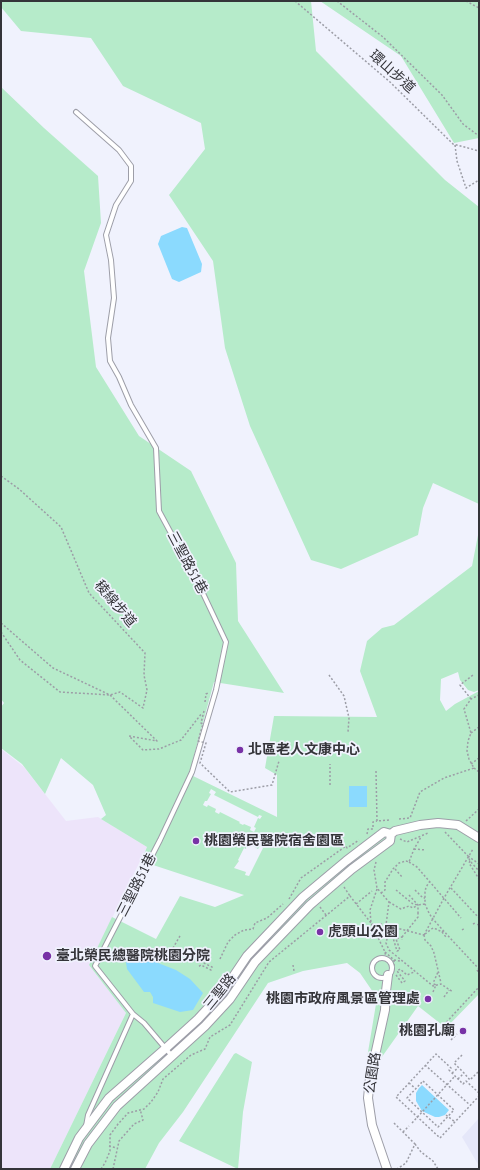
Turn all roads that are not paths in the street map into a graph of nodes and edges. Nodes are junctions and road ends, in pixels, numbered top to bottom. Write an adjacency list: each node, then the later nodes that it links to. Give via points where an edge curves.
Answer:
1 (76, 112): 5 (lane, 三聖路51巷, via 119,150 131,166 131,181 116,205 106,234 114,298 108,338 110,361 131,406 156,448 159,511 226,642 216,690 192,772 95,966)
2 (391, 834): 3 (street, 三聖路, via 420,825 438,823 458,825); 6 (street, 三聖路, via 384,832 304,898 247,956 222,993); 7 (street, 三聖路, via 390,841 310,905 256,962 230,998 205,1026)
3 (479, 838)
4 (391, 974): 4 (lane, 公園路, via 378,977 372,969 373,964 380,958 389,960 392,966); 11 (street, 公園路, via 368,1098 372,1125)
5 (133, 1014): 6 (lane, 三聖路51巷, via 144,1022); 8 (lane, via 88,1115)
6 (166, 1048): 7 (lane, 三聖路51巷); 8 (street, 三聖路, via 109,1098)
7 (172, 1056): 10 (street, 三聖路, via 117,1106 88,1144)
8 (85, 1131): 9 (street, 三聖路)
9 (64, 1169)
10 (75, 1169)
11 (387, 1169)

